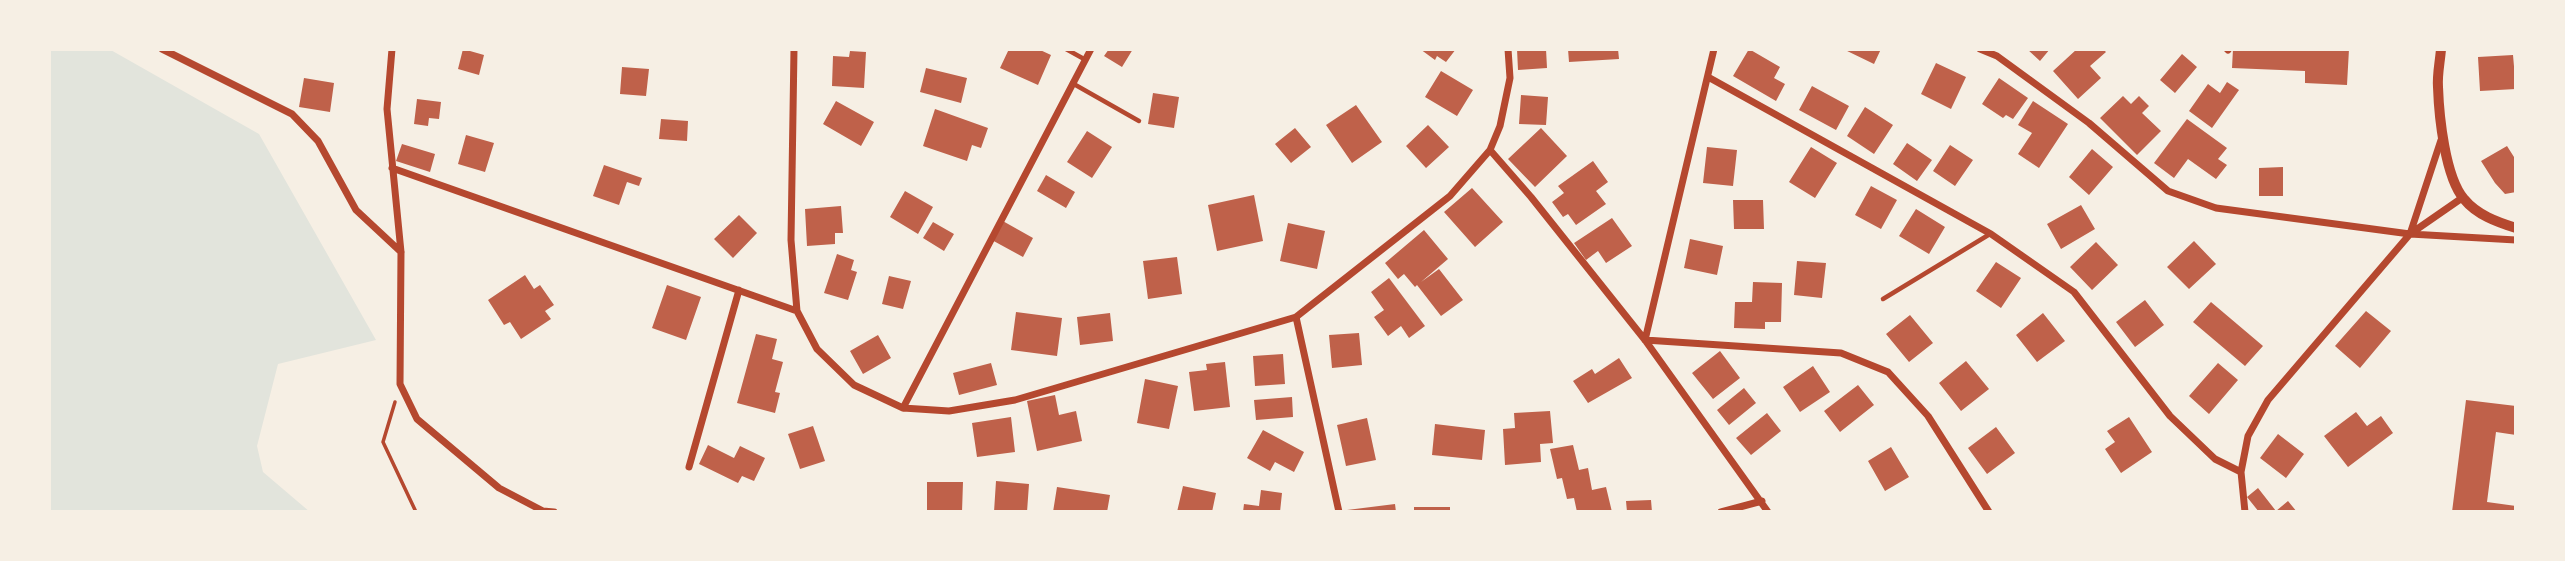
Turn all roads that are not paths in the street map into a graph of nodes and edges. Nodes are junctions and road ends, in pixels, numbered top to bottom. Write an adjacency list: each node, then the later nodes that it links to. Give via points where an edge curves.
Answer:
1 (162, 49): 24 (street, via 292,114 318,141 356,210)
2 (392, 49): 18 (street, via 387,108)
3 (794, 49): 27 (street, via 791,240)
4 (1066, 49): 12 (lane)
5 (1090, 49): 12 (street)
6 (1508, 49): 17 (street, via 1510,78)
7 (1714, 49): 13 (street)
8 (1980, 49): 11 (street)
9 (2004, 49): 11 (lane)
10 (2441, 49): 16 (street, via 2438,85)
11 (1997, 56): 22 (street, via 2089,123 2168,191 2216,208)
12 (1084, 59): 14 (street)
13 (1708, 77): 21 (street); 29 (street)
14 (1071, 83): 15 (lane); 30 (street)
15 (1139, 121)
16 (2443, 134): 19 (street); 22 (street)
17 (1490, 150): 28 (street, via 1450,196); 29 (street)
18 (393, 168): 24 (street); 25 (street)
19 (2462, 198): 20 (street, via 2497,222); 22 (street)
20 (2516, 228)
21 (1991, 234): 26 (lane); 32 (street, via 2074,292 2170,416 2215,459)
22 (2410, 234): 23 (street); 32 (street, via 2267,400 2248,436)
23 (2516, 240)
24 (401, 253): 34 (street, via 400,384 417,419 499,488)
25 (739, 290): 27 (street); 31 (street)
26 (1883, 299)
27 (797, 311): 30 (street, via 817,349 853,385)
28 (1296, 317): 30 (street, via 1015,400 950,411); 35 (street)
29 (1645, 340): 33 (street); 38 (street, via 1841,353 1888,372 1928,416)
30 (902, 408)
31 (689, 467)
32 (2241, 472): 39 (street)
33 (1762, 501): 36 (street); 37 (street)
34 (554, 512)
35 (1339, 512)
36 (1721, 512)
37 (1768, 512)
38 (1989, 512)
39 (2245, 512)

